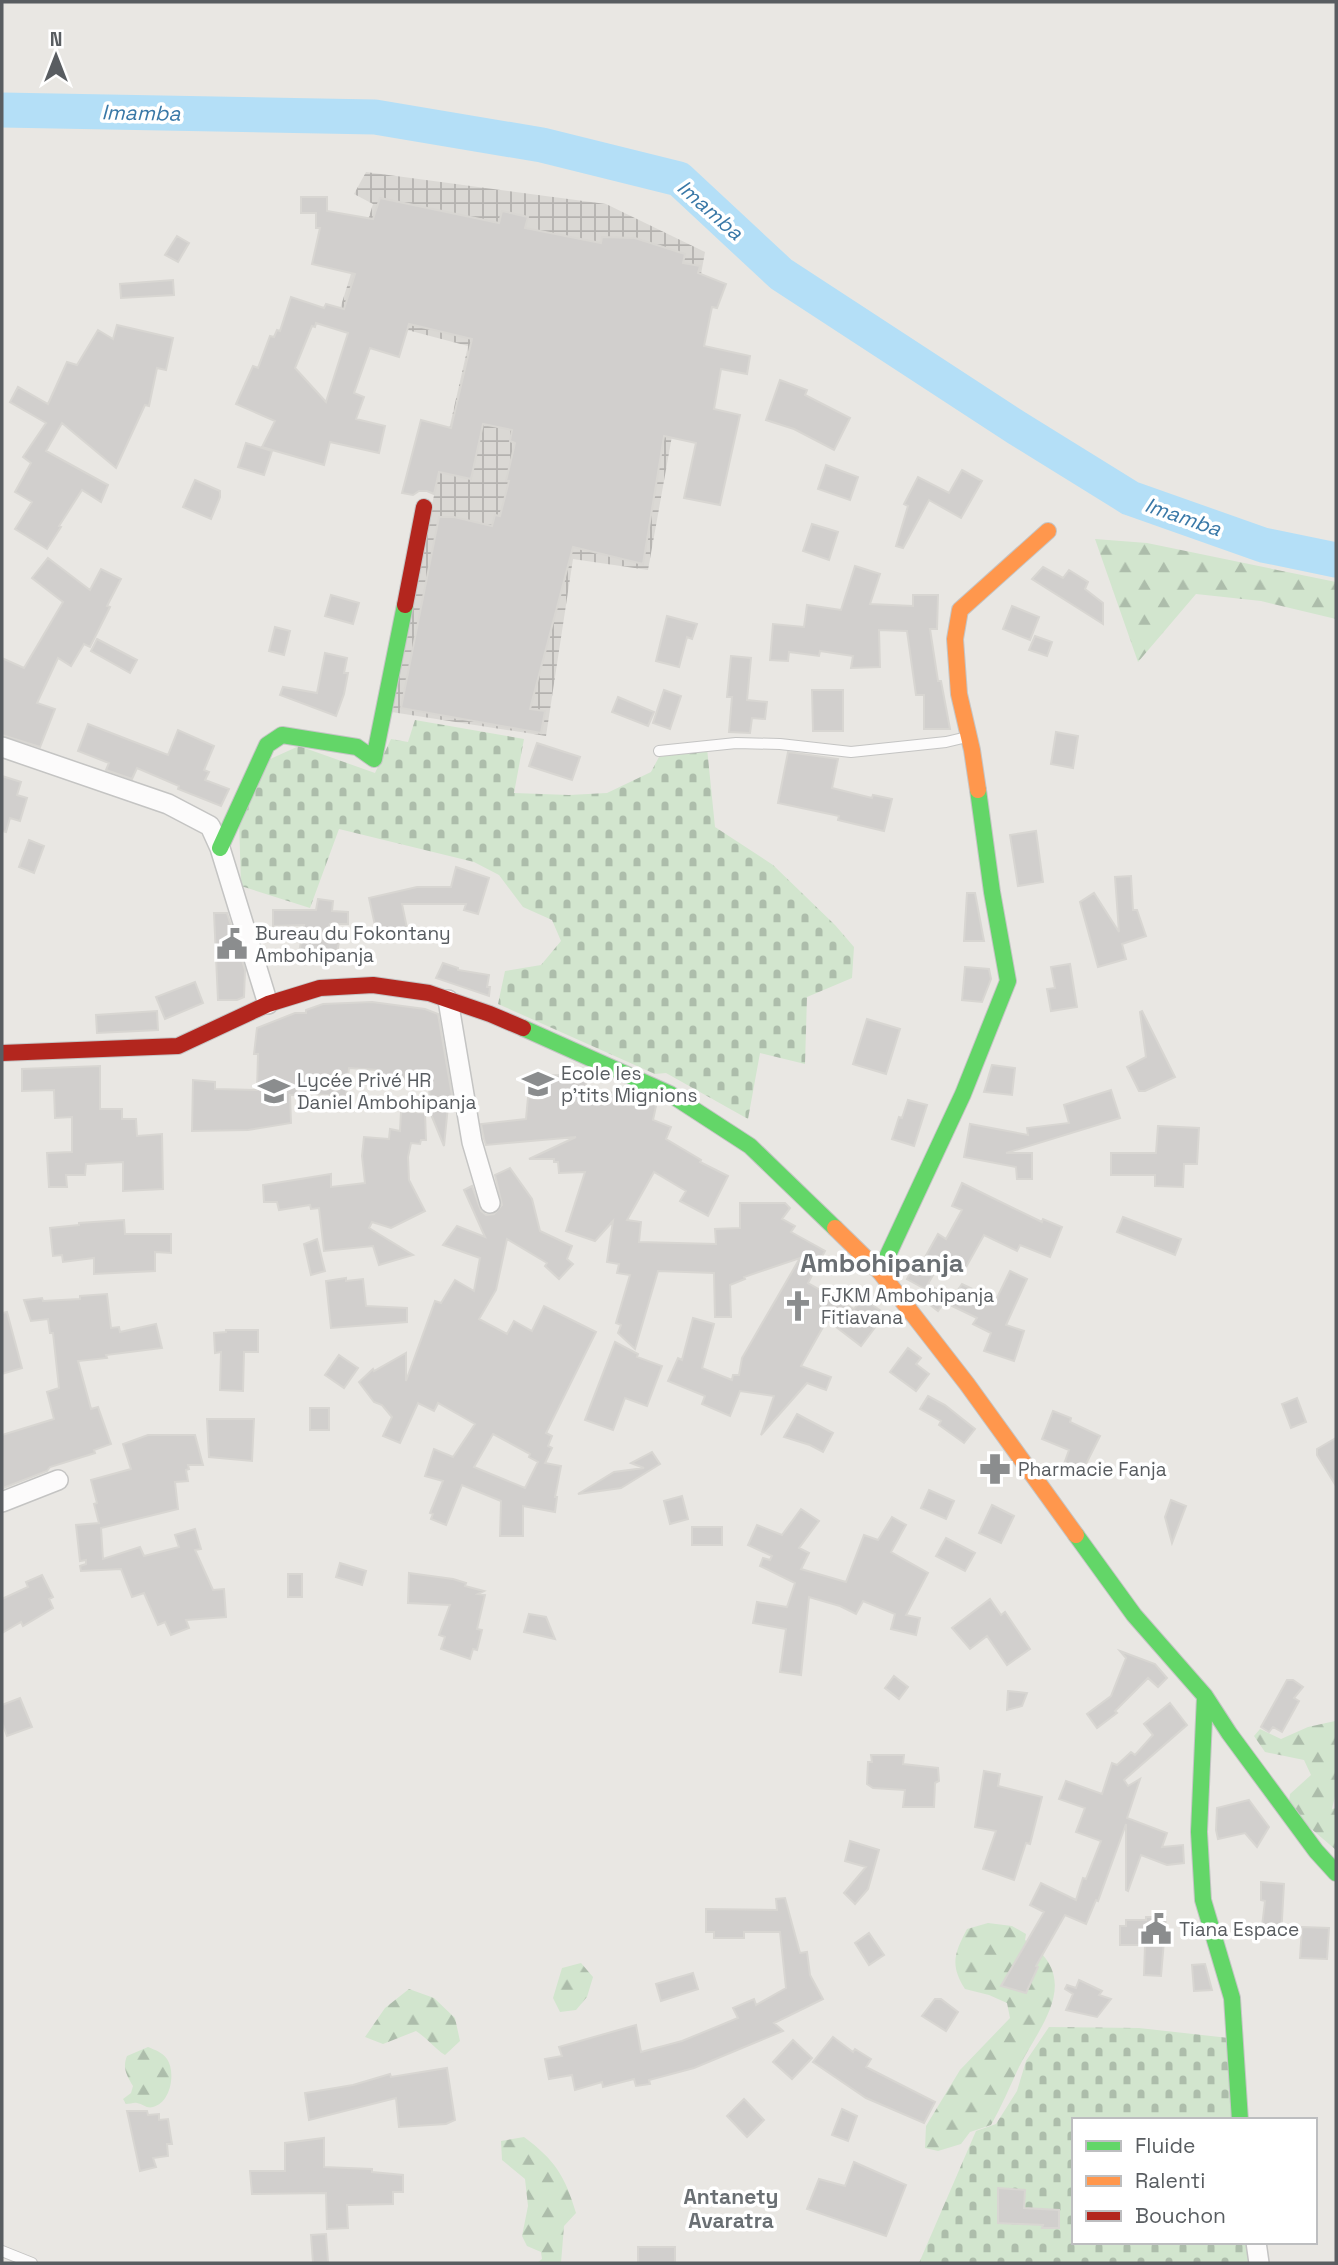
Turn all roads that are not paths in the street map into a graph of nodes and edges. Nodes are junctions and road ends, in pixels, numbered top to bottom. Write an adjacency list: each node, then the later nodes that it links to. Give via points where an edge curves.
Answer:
1 (424, 507): 6 (street, via 374,758 357,747 282,735 267,745)
2 (1048, 531): 3 (street, via 960,610 955,639 959,694)
3 (969, 736): 5 (lane, via 852,752 736,743); 11 (street, via 1008,981 963,1094)
4 (2, 747): 6 (street, via 168,804 210,827)
5 (659, 751)
6 (220, 848): 8 (street)
7 (449, 1000): 8 (street, via 373,985 320,988); 10 (street, via 472,1142); 11 (street, via 670,1094 751,1146)
8 (268, 1004): 9 (street, via 178,1046)
9 (2, 1053)
10 (490, 1203)
11 (880, 1272): 14 (street, via 1134,1615)
12 (58, 1480): 13 (street)
13 (2, 1502)
14 (1205, 1696): 15 (street); 16 (street, via 1199,1832 1203,1900 1232,1998)
15 (1336, 1873)
16 (1240, 2118)
17 (1256, 2244): 20 (street)
18 (2, 2251): 19 (lane)
19 (32, 2263)
20 (1259, 2263)

